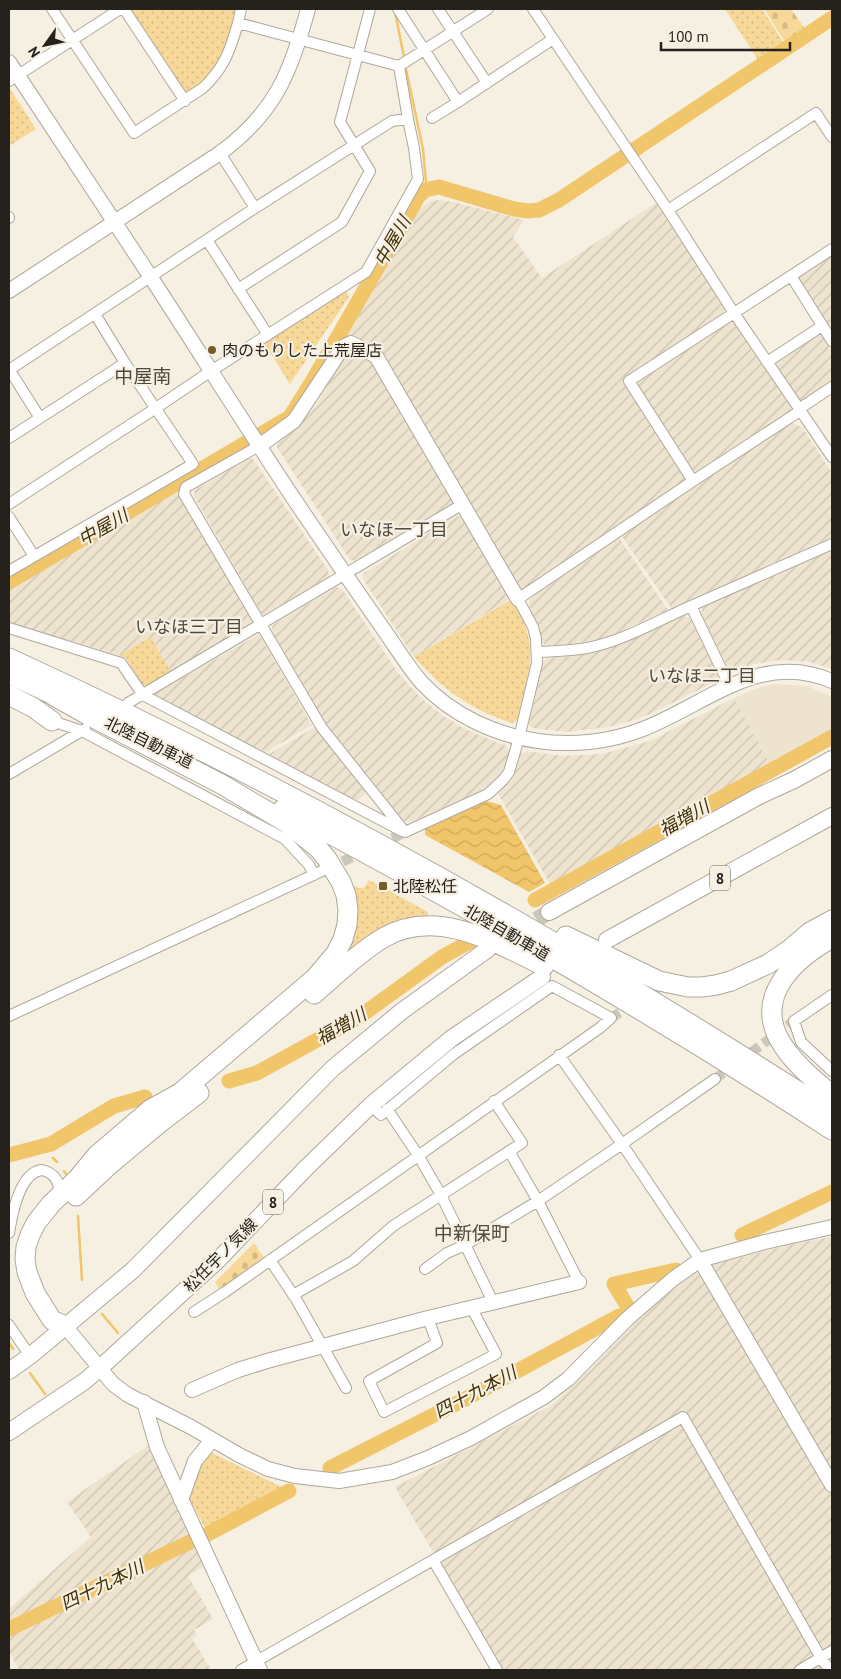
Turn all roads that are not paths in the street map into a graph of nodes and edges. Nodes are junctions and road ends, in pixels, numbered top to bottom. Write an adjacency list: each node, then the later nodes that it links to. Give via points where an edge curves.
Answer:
1 (52, 9): 15 (street)
2 (120, 9): 15 (street)
3 (124, 9): 22 (street)
4 (241, 9): 11 (street)
5 (308, 9): 13 (street)
6 (370, 9): 17 (street)
7 (398, 9): 16 (street)
8 (438, 9): 12 (street)
9 (488, 9): 12 (street)
10 (533, 9): 14 (street)
11 (238, 23): 13 (street); 22 (street, via 230,50 218,72)
12 (453, 32): 16 (street); 21 (street)
13 (300, 39): 17 (street); 28 (street, via 288,74 274,99 255,123)
14 (553, 39): 21 (street); 30 (street)
15 (72, 40): 20 (street); 22 (street, via 134,134)
16 (424, 51): 19 (street); 23 (street)
17 (357, 54): 19 (street); 27 (street, via 340,122)
18 (9, 62): 20 (street)
19 (399, 66): 25 (street)
20 (13, 78): 31 (street)
21 (487, 83): 23 (street)
22 (185, 101)
23 (458, 102): 24 (street)
24 (432, 118)
25 (408, 119): 27 (street, via 392,121); 41 (street, via 418,179 366,272)
26 (832, 137): 30 (street, via 816,113)
27 (354, 145): 29 (street); 36 (street, via 370,171 342,222)
28 (220, 153): 29 (street); 31 (street)
29 (255, 208): 32 (street)
30 (668, 210): 38 (street)
31 (115, 222): 35 (street); 37 (street)
32 (207, 240): 35 (street); 36 (street)
33 (832, 249): 34 (street)
34 (791, 276): 38 (street); 40 (street)
35 (151, 278): 39 (street); 46 (street)
36 (238, 289): 41 (street)
37 (9, 291)
38 (734, 312): 43 (street); 54 (street, via 629,381)
39 (95, 314): 44 (street); 45 (street)
40 (822, 326): 42 (street); 43 (street)
41 (268, 335): 46 (street)
42 (832, 341)
43 (767, 362): 49 (street)
44 (125, 363): 48 (street); 50 (street)
45 (9, 370): 50 (street)
46 (211, 371): 48 (street); 52 (street)
47 (832, 387): 49 (street)
48 (156, 408): 55 (street); 59 (street, via 193,464)
49 (799, 410): 53 (street); 54 (street)
50 (40, 418): 51 (street)
51 (9, 438)
52 (257, 444): 56 (street, via 294,421 343,347 351,343 376,356); 61 (street); 64 (street, via 186,487 184,494)
53 (832, 457)
54 (693, 481): 62 (street)
55 (9, 504)
56 (463, 504): 61 (street); 62 (street)
57 (9, 517): 59 (street)
58 (832, 544): 63 (street)
59 (34, 556): 60 (street)
60 (9, 571)
61 (345, 574): 64 (street); 79 (street, via 420,681 463,715)
62 (518, 599): 66 (street, via 533,627)
63 (691, 606): 66 (street, via 604,643 572,650); 70 (street)
64 (261, 625): 72 (street); 83 (street, via 322,728)
65 (9, 628): 72 (street, via 122,663)
66 (537, 652): 79 (street, via 536,673)
67 (9, 658): 84 (highway, 北陸自動車道, via 171,735)
68 (9, 674): 73 (highway, 北陸自動車道)
69 (832, 681): 70 (street, via 802,672 779,672 758,675)
70 (730, 687): 79 (street, via 654,725 616,738 565,743)
71 (9, 695): 76 (highway)
72 (143, 695): 74 (street); 83 (street)
73 (54, 696): 96 (highway, 北陸自動車道, via 395,868); 101 (highway, via 224,785 287,824 318,848 346,895 348,917 343,939 326,966)
74 (128, 703)
75 (9, 705): 76 (street)
76 (52, 722): 78 (street)
77 (92, 725): 78 (street)
78 (82, 731): 81 (street); 95 (street, via 285,839 318,873)
79 (519, 738): 83 (street, via 509,772 494,790)
80 (832, 759): 85 (main road)
81 (9, 774)
82 (832, 816): 89 (main road, 8)
83 (405, 832)
84 (430, 871): 92 (highway, via 643,974 673,984 688,987 716,985); 105 (highway, 北陸自動車道, via 631,987)
85 (549, 912)
86 (832, 920): 92 (highway, via 810,932)
87 (832, 929): 92 (highway)
88 (832, 938): 92 (highway)
89 (607, 940)
90 (832, 948): 92 (highway, via 821,954)
91 (488, 949): 127 (main road, via 402,1011 333,1068 133,1270)
92 (793, 956): 100 (highway, via 776,992 773,1004 775,1027 794,1058)
93 (542, 977): 103 (main road, 松任宇ノ気線 / 8, via 452,1038)
94 (832, 995): 98 (street, via 794,1022 802,1042)
95 (9, 1016)
96 (703, 1048): 101 (highway, via 490,939 453,928 426,925 398,930 370,947); 106 (highway, 北陸自動車道)
97 (559, 1055): 102 (street); 104 (street, via 611,1018 552,986 454,1054); 107 (street)
98 (832, 1071)
99 (714, 1079): 107 (street)
100 (832, 1094)
101 (184, 1098): 110 (highway, via 161,1122)
102 (494, 1101): 108 (street, via 522,1143); 109 (street)
103 (371, 1105): 104 (street, via 380,1115); 130 (main road, 松任宇ノ気線 / 8, via 218,1260)
104 (387, 1109): 109 (street)
105 (832, 1113)
106 (832, 1130)
107 (622, 1144): 113 (street); 118 (street)
108 (509, 1151): 111 (street); 113 (street)
109 (418, 1155): 111 (street); 117 (street)
110 (82, 1183): 112 (highway); 127 (highway, via 50,1222 37,1249 41,1280)
111 (441, 1195): 116 (street); 121 (street, via 393,1226 353,1261)
112 (59, 1196): 115 (street, via 59,1185 53,1175 36,1170 24,1183); 127 (highway, via 36,1223 26,1247 25,1259 40,1302 52,1320)
113 (538, 1201): 116 (street); 120 (street)
114 (832, 1227): 118 (street)
115 (9, 1233)
116 (465, 1245): 119 (street); 122 (street)
117 (270, 1260): 121 (street); 124 (street)
118 (700, 1260): 136 (street, via 644,1304 568,1379 544,1397 470,1438 392,1472 339,1481 295,1476 268,1469); 137 (street)
119 (425, 1269)
120 (580, 1282): 122 (street)
121 (293, 1294): 128 (street)
122 (493, 1302): 123 (street)
123 (471, 1308): 125 (street); 125 (street, via 496,1354 384,1412 369,1381 437,1343)
124 (194, 1312)
125 (428, 1318): 128 (street)
126 (9, 1325): 129 (street)
127 (65, 1326): 129 (main road); 130 (street)
128 (323, 1346): 132 (street); 133 (street, via 238,1370)
129 (30, 1356): 131 (main road)
130 (100, 1368): 134 (street, via 113,1384); 135 (main road, 松任宇ノ気線 / 8)
131 (9, 1371)
132 (346, 1388)
133 (192, 1390)
134 (144, 1402): 136 (street); 138 (street, via 156,1447)
135 (9, 1432)
136 (212, 1440): 138 (street, via 195,1461)
137 (832, 1485)
138 (181, 1500): 142 (street)
139 (433, 1560): 141 (street, via 683,1417); 142 (street); 144 (street)
140 (832, 1651): 141 (street)
141 (821, 1658): 145 (street); 146 (street)
142 (258, 1666): 143 (street)
143 (241, 1670)
144 (497, 1670)
145 (800, 1670)
146 (830, 1670)

